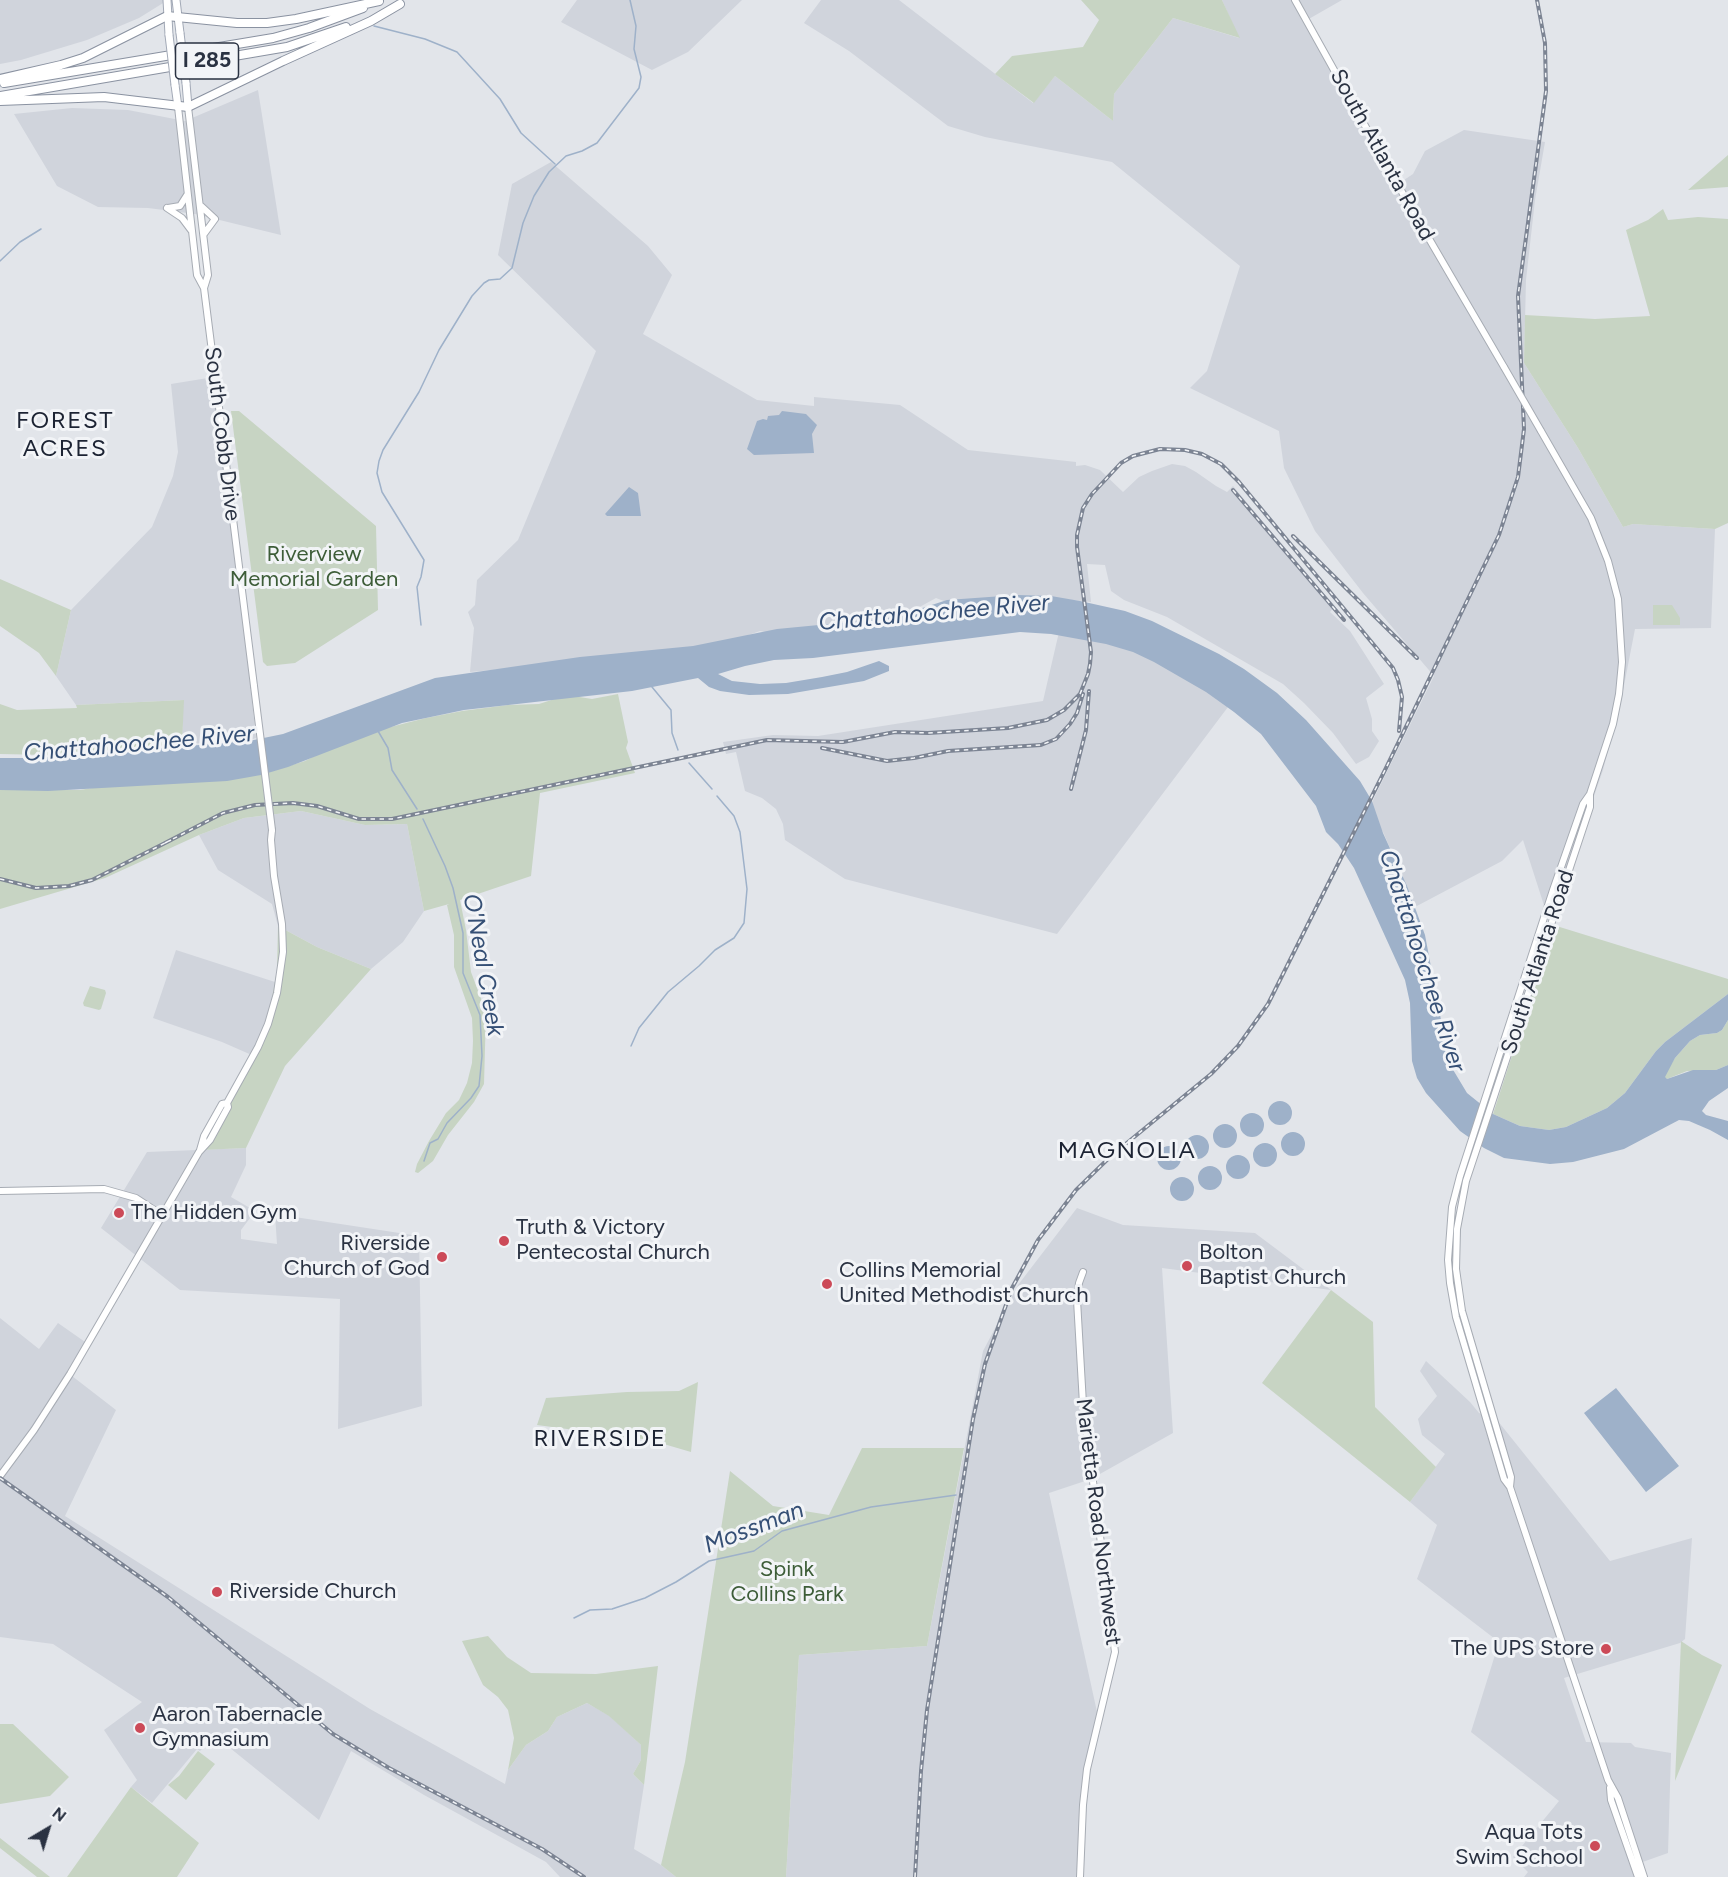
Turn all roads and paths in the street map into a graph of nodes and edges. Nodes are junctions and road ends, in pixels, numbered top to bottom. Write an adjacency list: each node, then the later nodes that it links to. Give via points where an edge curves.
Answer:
1 (167, 0): 6 (main road, South Cobb Drive)
2 (176, 0): 7 (main road, South Cobb Drive)
3 (379, 0): 7 (highway, via 267,23); 9 (highway, I 285, via 327,22 273,38)
4 (1296, 0): 19 (main road, South Atlanta Road, bridge, via 1407,201 1591,518 1613,577 1622,643 1614,724 1566,850)
5 (404, 2): 10 (highway, I 285, via 338,31 286,47); 13 (highway, via 360,27)
6 (167, 16): 7 (highway); 8 (highway, via 83,58); 12 (main road, South Cobb Drive, bridge)
7 (177, 16): 13 (main road, South Cobb Drive, bridge)
8 (0, 79)
9 (0, 84)
10 (0, 96)
11 (0, 101): 12 (highway, via 104,97)
12 (177, 106): 13 (highway); 14 (main road, South Cobb Drive)
13 (188, 107): 15 (main road, South Cobb Drive)
14 (188, 192): 16 (main road, South Cobb Drive); 16 (main road, via 182,204 168,208)
15 (200, 206): 17 (main road, South Cobb Drive); 17 (main road, via 215,219)
16 (192, 232): 18 (main road, South Cobb Drive, via 197,275)
17 (204, 234): 18 (main road, South Cobb Drive, via 208,275)
18 (204, 288): 22 (main road, South Cobb Drive, bridge, via 272,830 283,952 280,979 263,1038)
19 (1500, 1067): 20 (main road, South Atlanta Road); 20 (main road, South Atlanta Road, via 1478,1123)
20 (1469, 1162): 25 (main road, via 1459,1215 1456,1269 1462,1311 1511,1477); 25 (main road, via 1455,1193 1450,1220 1448,1260 1452,1295 1479,1400)
21 (0, 1191): 22 (main road, via 104,1189 136,1198)
22 (162, 1215): 24 (main road, South Cobb Drive, via 70,1374)
23 (1083, 1272): 27 (main road, Marietta Road Northwest, via 1077,1300 1082,1394 1115,1652 1087,1769)
24 (0, 1476)
25 (1510, 1487): 26 (main road)
26 (1610, 1785): 28 (main road, via 1611,1800); 29 (main road)
27 (1080, 1877)
28 (1638, 1877)
29 (1644, 1877)

